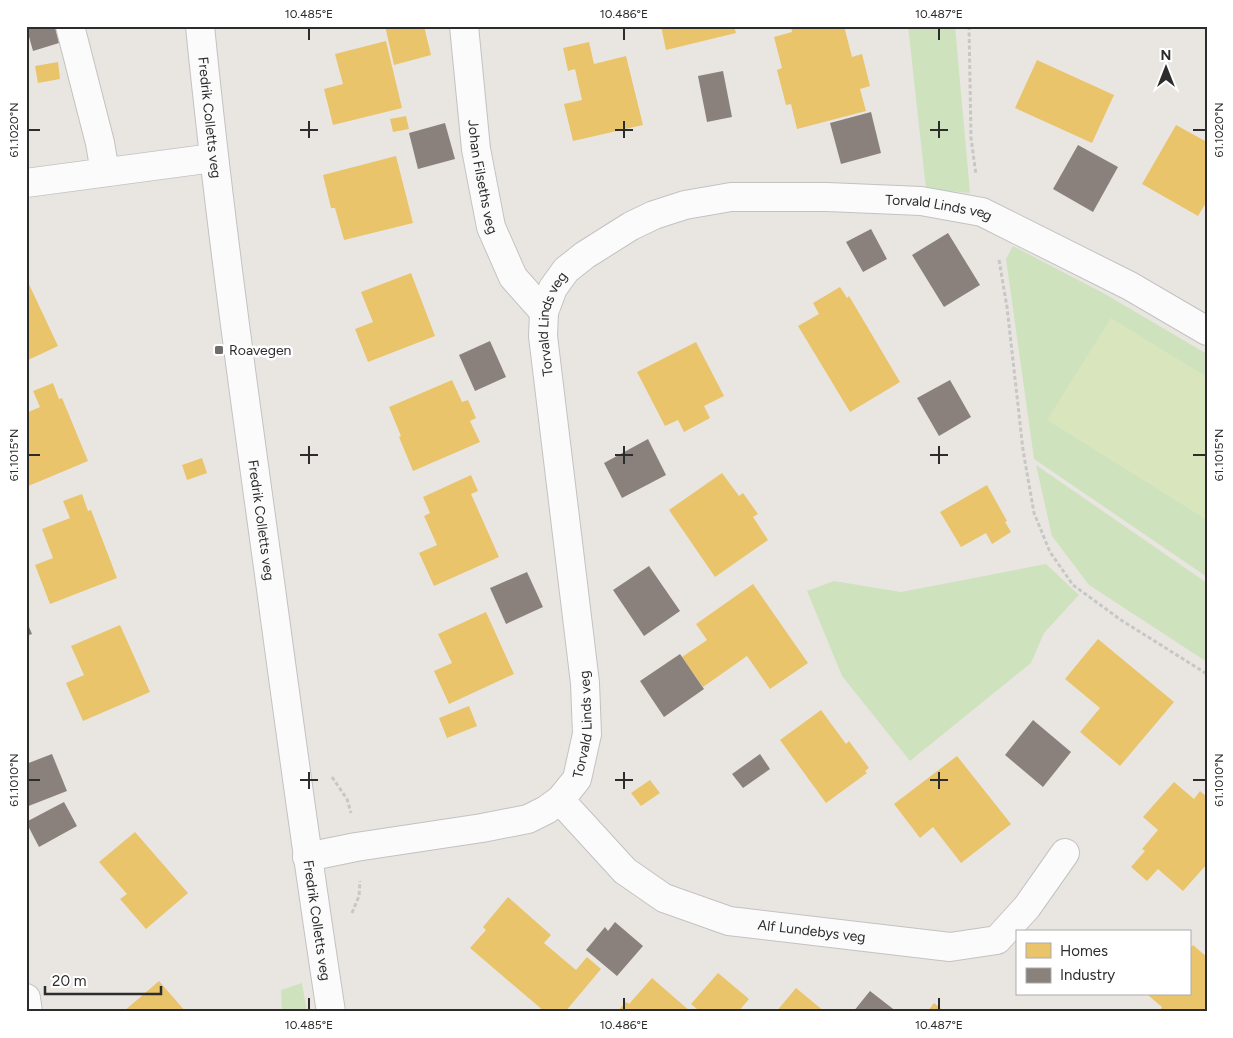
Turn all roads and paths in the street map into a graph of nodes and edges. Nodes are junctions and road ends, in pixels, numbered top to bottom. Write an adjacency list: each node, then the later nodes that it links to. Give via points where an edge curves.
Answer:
1 (70, 26): 6 (street, via 100,143)
2 (200, 26): 5 (street, Fredrik Colletts veg)
3 (464, 26): 9 (street, Johan Filseths veg, via 476,149 491,227 513,277)
4 (969, 26): 8 (path, via 972,138)
5 (214, 158): 6 (street); 14 (street, Fredrik Colletts veg)
6 (104, 172): 7 (street)
7 (26, 183)
8 (982, 212): 9 (street, Torvald Linds veg, via 921,201 827,197 731,197 685,205 631,226 585,255 566,270 553,288); 10 (street, Torvald Linds veg, via 1130,286); 11 (path, via 996,242 1034,513 1050,552 1073,584 1121,620)
9 (544, 312): 12 (street, Torvald Linds veg, via 543,336 585,683 587,734 577,779)
10 (1207, 331)
11 (1207, 674)
12 (560, 800): 13 (street, Alf Lundebys veg, via 625,871 664,898 729,921 950,947 997,940 1027,907); 14 (street, Torvald Linds veg, via 528,819)
13 (1065, 853)
14 (307, 857): 17 (street, Fredrik Colletts veg)
15 (26, 998): 16 (street)
16 (28, 1012)
17 (331, 1012)

